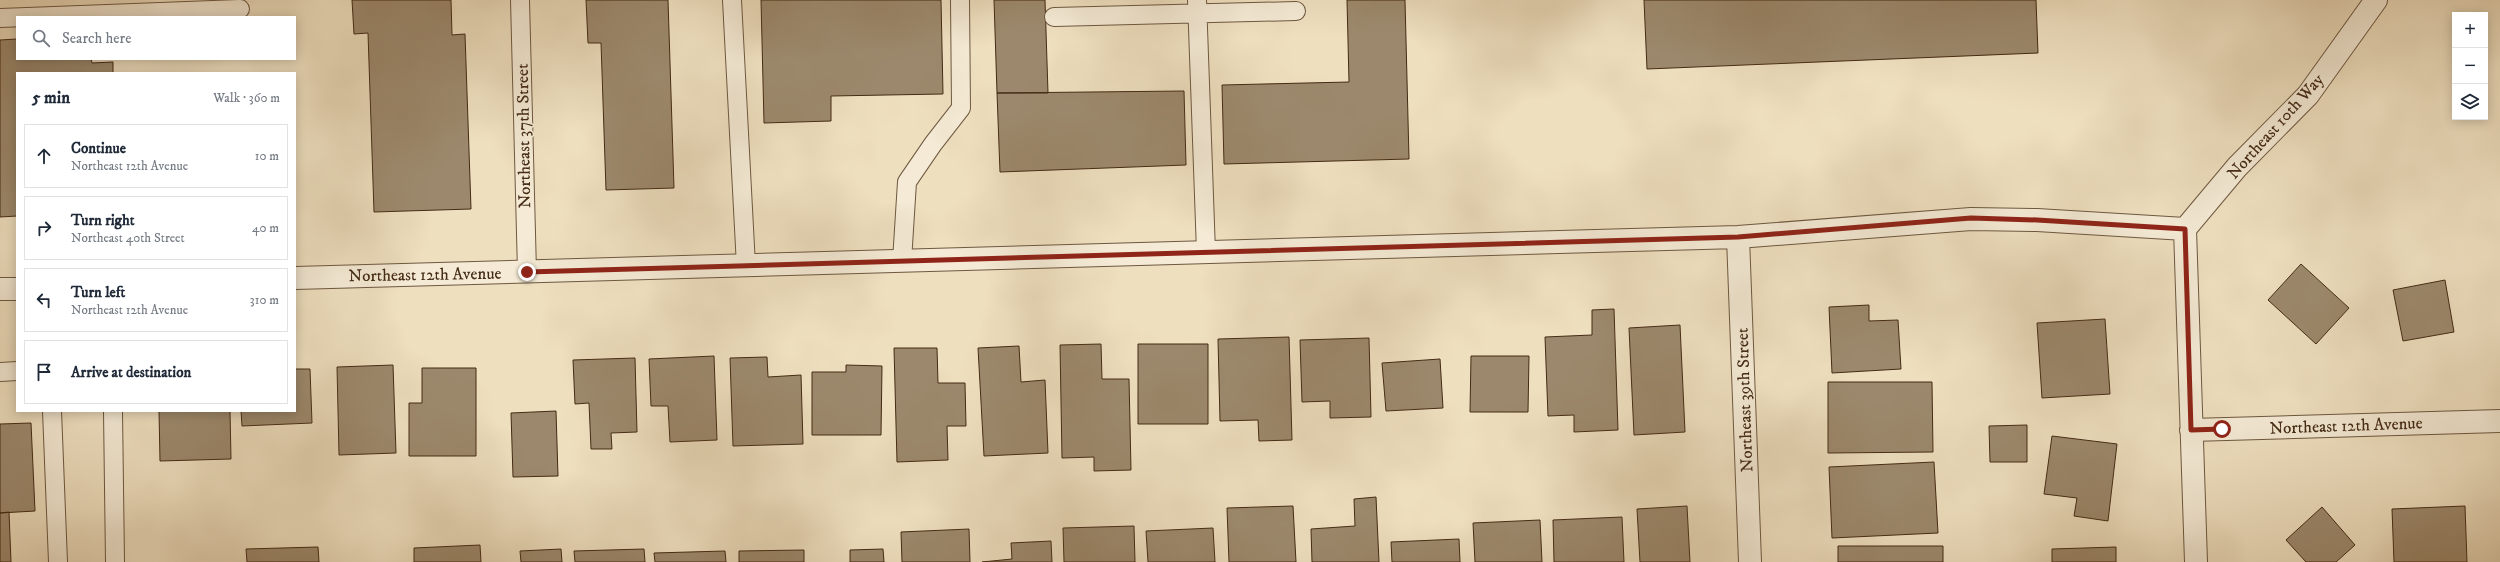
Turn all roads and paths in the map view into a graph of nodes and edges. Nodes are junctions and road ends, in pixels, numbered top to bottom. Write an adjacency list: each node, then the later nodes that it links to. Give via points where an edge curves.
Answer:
1 (520, 0): 17 (lane, Northeast 37th Street)
2 (732, 0): 16 (lane)
3 (960, 0): 15 (lane, via 961,108 907,182)
4 (2376, 0): 12 (street, Northeast 10th Way, via 2308,95 2237,167)
5 (1198, 7): 7 (lane); 9 (lane); 14 (lane)
6 (240, 9): 8 (lane)
7 (1296, 11)
8 (53, 16)
9 (1054, 16)
10 (16, 17): 11 (lane)
11 (0, 18)
12 (2185, 229): 13 (street, Northeast 12th Avenue, via 1971,218); 26 (street)
13 (1738, 237): 14 (street, Northeast 12th Avenue); 29 (street, Northeast 39th Street)
14 (1206, 252): 15 (street, Northeast 12th Avenue)
15 (902, 261): 16 (street, Northeast 12th Avenue)
16 (746, 266): 17 (street, Northeast 12th Avenue)
17 (527, 272): 18 (street, Northeast 12th Avenue)
18 (296, 278)
19 (16, 289): 20 (street)
20 (0, 290)
21 (16, 371): 22 (lane)
22 (0, 372)
23 (52, 412): 27 (lane)
24 (112, 412): 28 (lane)
25 (2500, 420): 26 (street, Northeast 12th Avenue)
26 (2191, 430): 30 (street)
27 (58, 562)
28 (115, 562)
29 (1750, 562)
30 (2196, 562)

